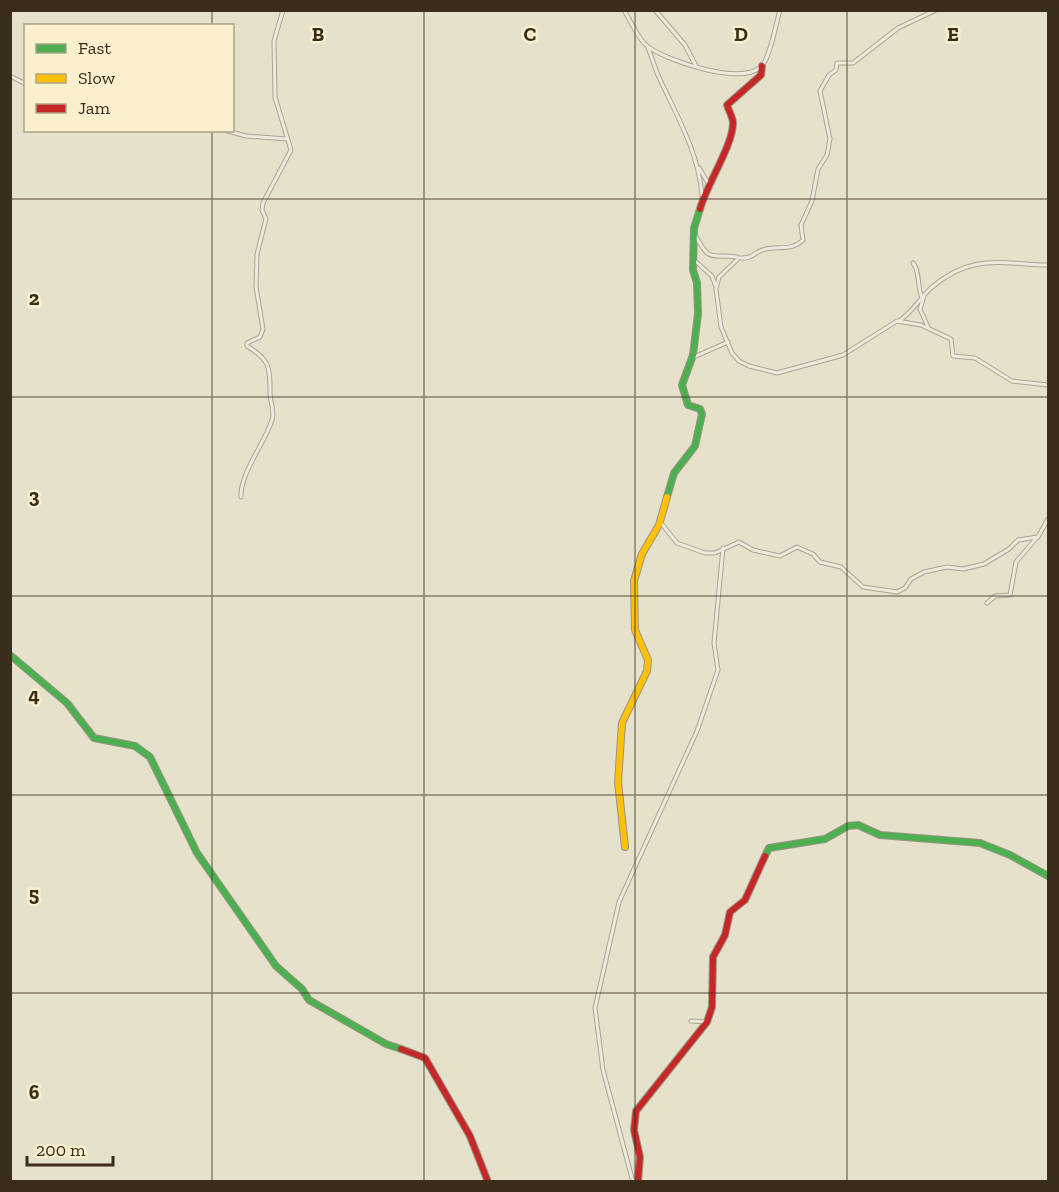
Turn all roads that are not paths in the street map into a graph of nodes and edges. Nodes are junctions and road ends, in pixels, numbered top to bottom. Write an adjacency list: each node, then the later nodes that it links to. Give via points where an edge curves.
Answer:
1 (283, 10): 12 (street, via 274,35 273,59 276,106)
2 (624, 10): 6 (street)
3 (655, 10): 7 (street, via 685,45)
4 (780, 10): 8 (street)
5 (936, 10): 17 (street, via 898,28 853,63 837,63 820,91 830,139 801,225 802,242 783,250 763,250 752,258)
6 (648, 47): 7 (street); 13 (street)
7 (696, 66): 8 (street, via 730,74)
8 (762, 66): 14 (street, via 761,75 727,105 733,131)
9 (10, 76): 10 (street)
10 (24, 83)
11 (231, 132): 12 (street)
12 (288, 139): 30 (street, via 290,154 268,189 262,207 266,219 258,247 256,287 263,333 247,343 268,365 273,418 252,460)
13 (698, 167): 14 (street); 15 (street)
14 (708, 178): 15 (street)
15 (702, 197): 16 (street)
16 (694, 233): 17 (street, via 705,252 716,258); 18 (street)
17 (739, 258): 21 (street, via 719,277)
18 (693, 259): 21 (street, via 712,276); 28 (street, via 698,314)
19 (913, 263): 22 (street)
20 (1048, 265): 22 (street, via 968,264 949,274)
21 (716, 289): 25 (street, via 721,327)
22 (923, 297): 23 (street); 24 (street, via 920,309)
23 (897, 321): 24 (street); 27 (street, via 843,355 780,373 749,366)
24 (929, 328): 29 (street, via 953,341 952,356 975,358 1012,381)
25 (728, 342): 26 (street); 27 (street)
26 (722, 345): 27 (street); 28 (street)
27 (732, 353)
28 (692, 357): 32 (street, via 682,394 688,405 700,409 702,414 695,446 674,473)
29 (1048, 386)
30 (241, 497)
31 (1048, 519): 33 (street)
32 (660, 522): 34 (street, via 680,545 708,554); 37 (street, via 642,554 634,581 635,630 648,660 622,723 618,782)
33 (1038, 537): 34 (street, via 1018,540 982,564 924,572 896,592 865,588 841,567 824,564 797,547 780,556 753,550 739,542); 35 (street, via 1016,562 1010,595 995,596)
34 (723, 548): 42 (street, via 714,643 718,670 697,731 619,902 595,1008 600,1055)
35 (987, 603)
36 (10, 655): 41 (street, via 67,703 94,738 135,746 150,757 197,853 276,966 309,1000 386,1044 425,1058 470,1136)
37 (625, 847)
38 (1048, 876): 40 (street, via 980,843 880,835 858,825 825,839 772,847 745,900 730,912 725,935 713,957 712,1007)
39 (691, 1021): 40 (street)
40 (707, 1022): 42 (street, via 636,1111 634,1130 640,1157)
41 (488, 1182)
42 (636, 1182)

